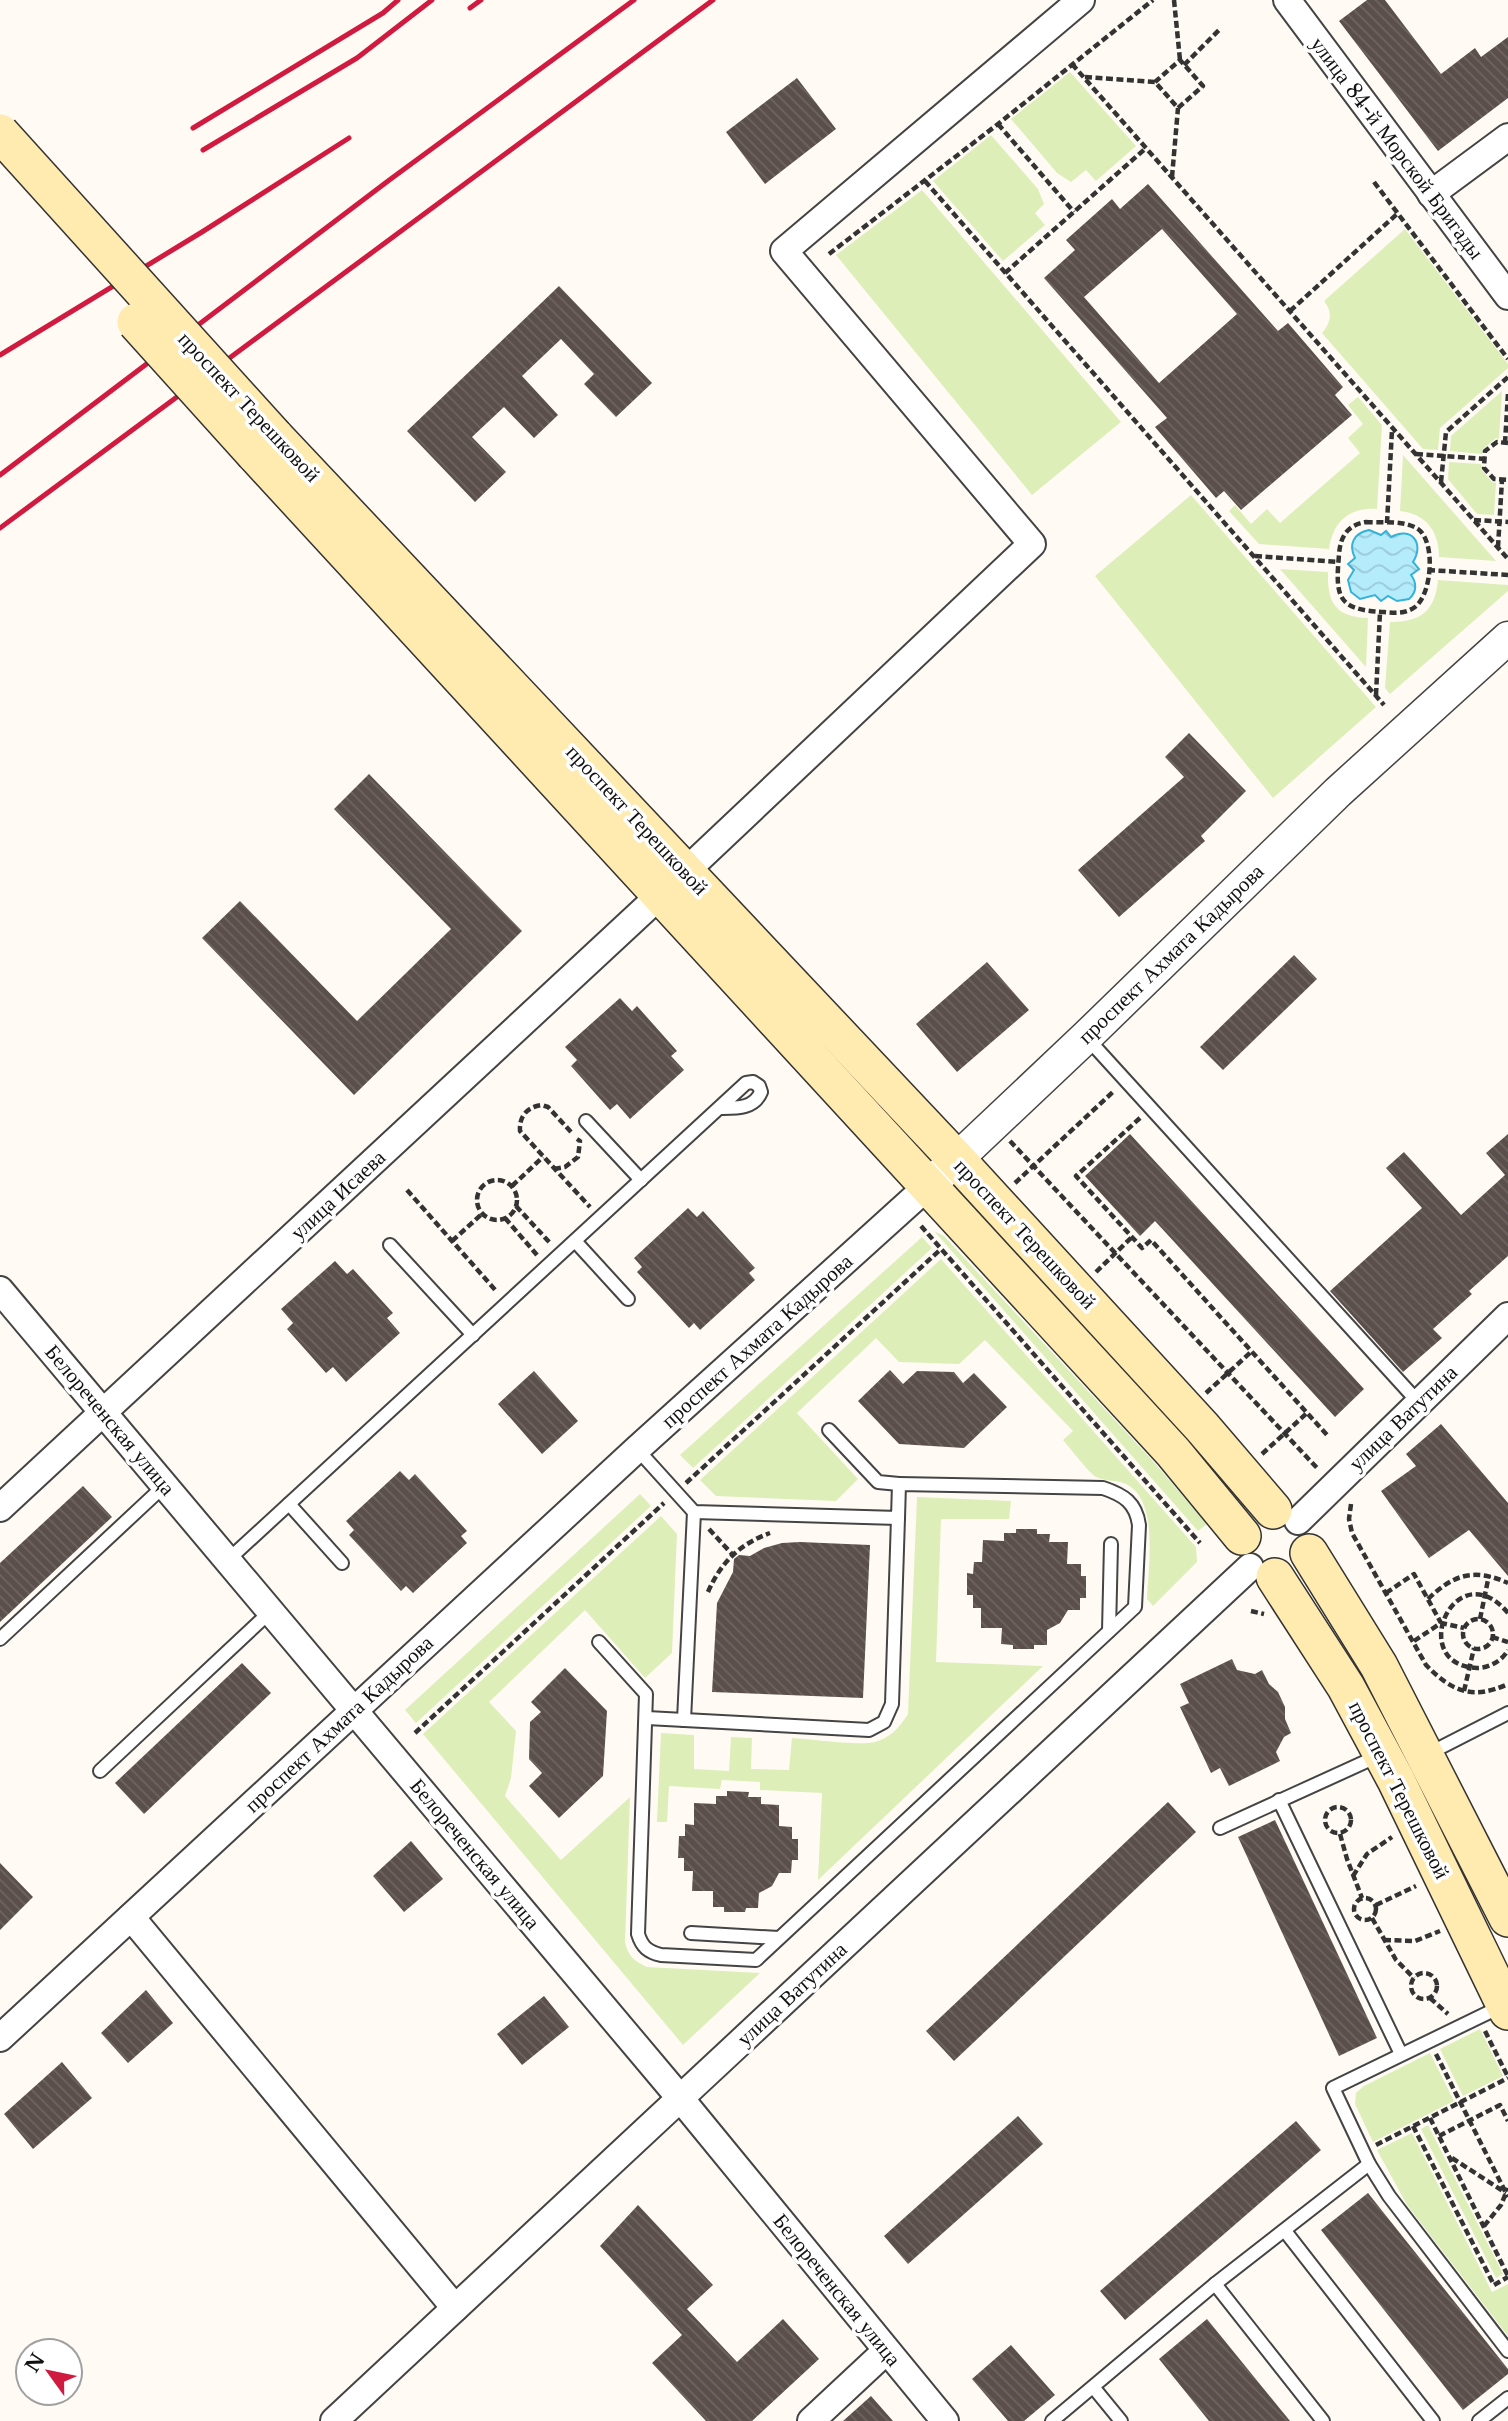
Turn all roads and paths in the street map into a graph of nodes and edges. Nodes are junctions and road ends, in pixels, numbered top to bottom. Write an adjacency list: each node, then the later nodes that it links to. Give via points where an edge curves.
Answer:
1 (1081, 0): 51 (street, улица Исаева, via 783,251 1032,544)
2 (1153, 0): 7 (path)
3 (1174, 0): 6 (path)
4 (1287, 0): 19 (street, улица 84-й Морской Бригады)
5 (1220, 29): 6 (path)
6 (1182, 62): 9 (path); 10 (path, via 1203,86)
7 (1072, 64): 8 (path); 11 (path)
8 (1084, 77): 9 (path); 14 (path)
9 (1155, 82): 10 (path)
10 (1178, 108): 16 (path)
11 (998, 124): 17 (path); 20 (path)
12 (0, 133): 31 (main road, проспект Терешковой, bridge)
13 (1508, 137): 19 (street)
14 (1146, 148): 16 (path); 20 (path)
15 (0, 170): 31 (main road, проспект Терешковой, bridge)
16 (1172, 177): 25 (path)
17 (925, 181): 22 (path); 23 (path)
18 (1374, 182): 21 (path)
19 (1431, 194): 24 (street, улица 84-й Морской Бригады)
20 (1074, 212): 23 (path)
21 (1397, 214): 25 (path); 26 (path)
22 (829, 254)
23 (1005, 273): 42 (path)
24 (1508, 296)
25 (1290, 311): 29 (path)
26 (1508, 359)
27 (1508, 377): 33 (path, via 1446,432)
28 (1508, 393): 30 (path)
29 (1392, 428): 32 (path); 40 (path)
30 (1507, 443): 34 (path, via 1491,446)
31 (264, 445): 51 (main road, проспект Терешковой)
32 (1416, 454): 33 (path); 36 (path)
33 (1444, 456): 34 (path); 36 (path)
34 (1485, 459): 35 (path, via 1489,474)
35 (1505, 480): 38 (path)
36 (1441, 483): 37 (path)
37 (1473, 519): 38 (path); 41 (path)
38 (1499, 521): 39 (path); 41 (path)
39 (1508, 522)
40 (1387, 523): 44 (path, via 1366,522 1349,528 1341,538); 45 (path, via 1412,526 1422,533 1429,545)
41 (1498, 547): 43 (path)
42 (1254, 556): 44 (path); 49 (path)
43 (1508, 559)
44 (1338, 562): 47 (path, via 1336,581 1341,596 1361,611)
45 (1428, 570): 46 (path); 47 (path, via 1424,595 1415,607 1400,613)
46 (1508, 575)
47 (1380, 612): 49 (path)
48 (1508, 638): 52 (street, проспект Ахмата Кадырова, via 1338,792)
49 (1376, 695): 50 (path)
50 (1384, 705)
51 (674, 883): 63 (main road, проспект Терешковой); 90 (street, улица Исаева)
52 (1086, 1037): 63 (street, проспект Ахмата Кадырова); 89 (lane)
53 (1109, 1080): 61 (path, via 1117,1089)
54 (720, 1108): 64 (lane)
55 (1133, 1108): 73 (path, via 1142,1117 1076,1176)
56 (586, 1121): 64 (lane)
57 (1019, 1131): 58 (path)
58 (1010, 1140): 59 (path); 61 (path)
59 (1002, 1147)
60 (543, 1157): 62 (path); 62 (path, via 520,1131 519,1123 527,1111 542,1105 580,1141 578,1157 565,1167); 65 (path)
61 (1034, 1166): 66 (path); 78 (path)
62 (554, 1168): 69 (path)
63 (941, 1173): 95 (street, проспект Ахмата Кадырова); 105 (main road, проспект Терешковой, via 1202,1427); 111 (main road, проспект Терешковой, via 1173,1452)
64 (641, 1181): 75 (lane)
65 (512, 1186): 68 (path); 70 (path, via 498,1180 484,1185 478,1199)
66 (1012, 1186)
67 (407, 1190): 74 (path)
68 (516, 1206): 71 (path); 76 (path)
69 (590, 1208)
70 (483, 1213): 71 (path, via 491,1219); 74 (path)
71 (505, 1218): 79 (path)
72 (921, 1227): 107 (path)
73 (1132, 1237): 78 (path); 86 (path, via 1142,1248 1151,1240)
74 (452, 1241): 82 (path)
75 (575, 1241): 83 (lane); 85 (lane)
76 (550, 1244)
77 (390, 1245): 85 (lane)
78 (1115, 1253): 80 (path); 87 (path)
79 (537, 1256)
80 (1093, 1275)
81 (0, 1290): 90 (street, Белореченская улица)
82 (497, 1292)
83 (628, 1299)
84 (1508, 1316): 89 (street, улица Ватутина)
85 (473, 1335): 100 (lane)
86 (1251, 1352): 87 (path); 91 (path)
87 (1228, 1373): 88 (path); 93 (path)
88 (1203, 1396)
89 (1419, 1403): 105 (street, улица Ватутина)
90 (105, 1412): 99 (street, Белореченская улица); 102 (street, улица Исаева)
91 (1307, 1413): 93 (path); 94 (path)
92 (829, 1430): 98 (lane, via 878,1482)
93 (1284, 1433): 96 (path); 97 (path)
94 (1327, 1435)
95 (637, 1449): 103 (lane); 137 (street, проспект Ахмата Кадырова)
96 (1259, 1457)
97 (1321, 1472)
98 (899, 1484): 104 (lane); 126 (lane, via 1104,1488 1131,1502 1139,1525 1135,1607)
99 (165, 1485): 110 (street, Белореченская улица); 128 (lane)
100 (289, 1504): 110 (lane); 112 (lane)
101 (1352, 1504): 115 (path, via 1352,1533)
102 (0, 1508)
103 (694, 1512): 104 (lane); 109 (path); 140 (lane)
104 (898, 1518): 140 (lane, via 892,1704 884,1722 869,1730)
105 (1293, 1528): 111 (main road); 111 (main road); 142 (main road, проспект Терешковой, via 1379,1665)
106 (776, 1530): 109 (path, via 752,1539)
107 (1200, 1543)
108 (1111, 1544): 126 (lane)
109 (732, 1554): 116 (path, via 716,1573)
110 (228, 1560): 119 (street, Белореченская улица)
111 (1256, 1560): 141 (main road, проспект Терешковой, via 1346,1687); 165 (street, улица Ватутина)
112 (342, 1563)
113 (1489, 1575): 114 (path); 117 (path); 118 (path, via 1466,1575 1445,1583)
114 (1508, 1583)
115 (1386, 1593): 118 (path, via 1414,1574); 129 (path)
116 (706, 1596)
117 (1486, 1596): 121 (path); 123 (path); 124 (path, via 1458,1600)
118 (1428, 1599): 124 (path)
119 (271, 1611): 137 (street, Белореченская улица); 143 (lane)
120 (1251, 1611): 122 (path)
121 (1508, 1612)
122 (1268, 1616)
123 (1480, 1619): 125 (path); 127 (path, via 1492,1628)
124 (1441, 1623): 125 (path); 129 (path); 134 (path, via 1446,1651)
125 (1464, 1628): 132 (path, via 1465,1640)
126 (1110, 1631): 156 (lane)
127 (1492, 1637): 130 (path); 132 (path, via 1486,1647)
128 (0, 1639)
129 (1414, 1641): 136 (path, via 1426,1665 1442,1682)
130 (1508, 1642)
131 (599, 1643): 139 (lane, via 646,1694)
132 (1474, 1648): 134 (path)
133 (1508, 1650): 134 (path, via 1495,1664)
134 (1469, 1668): 136 (path)
135 (1508, 1684): 136 (path, via 1486,1692)
136 (1464, 1692)
137 (354, 1710): 152 (street, проспект Ахмата Кадырова); 165 (street, Белореченская улица)
138 (1508, 1713): 142 (lane)
139 (647, 1718): 140 (lane); 156 (lane, via 641,1945 661,1955 756,1960)
140 (684, 1720)
141 (1382, 1754): 144 (lane); 159 (main road, проспект Терешковой)
142 (1426, 1755): 154 (main road, проспект Терешковой)
143 (100, 1771)
144 (1279, 1800): 145 (lane); 163 (lane)
145 (1220, 1828)
146 (1340, 1834): 146 (path, via 1348,1830 1351,1817 1345,1809 1335,1807 1325,1820 1329,1830); 148 (path)
147 (1392, 1837): 148 (path, via 1367,1854)
148 (1353, 1877): 150 (path)
149 (1417, 1885): 151 (path)
150 (1362, 1898): 151 (path); 153 (path, via 1355,1914 1363,1920)
151 (1376, 1905): 153 (path)
152 (131, 1917): 161 (street, проспект Ахмата Кадырова); 180 (street)
153 (1372, 1918): 157 (path, via 1396,1960)
154 (1508, 1919)
155 (691, 1933): 156 (lane)
156 (779, 1938)
157 (1413, 1978): 158 (path, via 1415,1996); 158 (path, via 1426,1972 1435,1978 1437,1987)
158 (1430, 1998): 160 (path)
159 (1497, 2011): 160 (lane); 164 (path)
160 (1460, 2026): 162 (lane)
161 (0, 2038)
162 (1430, 2040): 163 (lane); 166 (path)
163 (1401, 2054): 172 (lane, via 1333,2088)
164 (1508, 2077): 166 (path)
165 (680, 2098): 180 (street, улица Ватутина); 181 (street, Белореченская улица)
166 (1461, 2102): 167 (path); 168 (path)
167 (1430, 2118): 170 (path); 171 (path)
168 (1470, 2120): 169 (path, via 1500,2105); 171 (path); 175 (path)
169 (1508, 2121)
170 (1413, 2126): 172 (path); 178 (path, via 1494,2285)
171 (1439, 2136): 173 (path)
172 (1363, 2151): 174 (lane)
173 (1448, 2155): 175 (path); 176 (path)
174 (1369, 2164): 177 (lane); 182 (lane)
175 (1508, 2193): 176 (path)
176 (1483, 2226): 178 (path)
177 (1285, 2231): 179 (lane); 191 (lane)
178 (1508, 2277)
179 (1215, 2284): 183 (lane); 190 (lane)
180 (456, 2308): 185 (street, улица Ватутина)
181 (886, 2351): 186 (street); 187 (street, Белореченская улица)
182 (1508, 2351)
183 (1094, 2388): 188 (lane); 189 (lane)
184 (1508, 2398): 192 (lane)
185 (334, 2421)
186 (811, 2421)
187 (945, 2421)
188 (1052, 2421)
189 (1121, 2421)
190 (1324, 2421)
191 (1433, 2421)
192 (1479, 2421)

